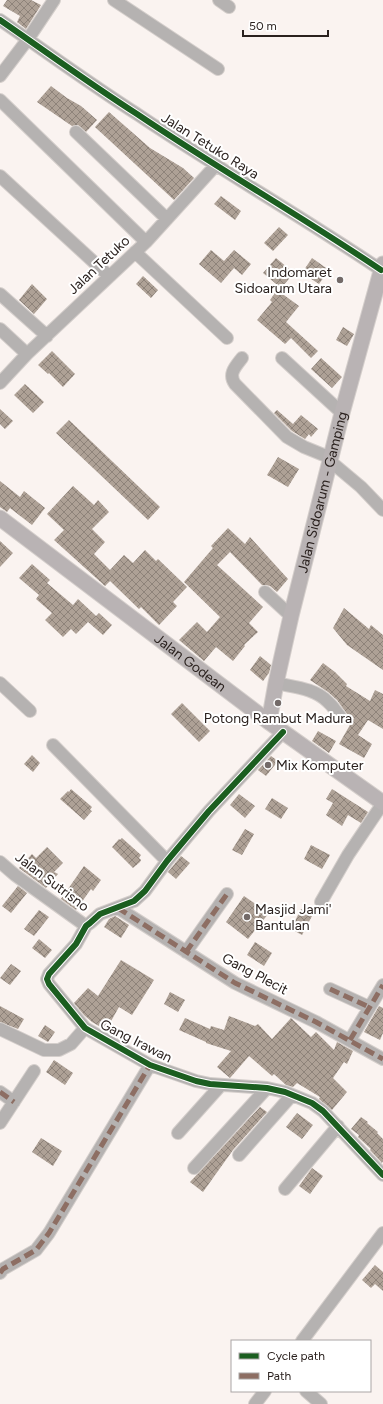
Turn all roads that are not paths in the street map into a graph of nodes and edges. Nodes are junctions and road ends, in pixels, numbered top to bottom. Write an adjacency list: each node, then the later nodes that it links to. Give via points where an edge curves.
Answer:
1 (54, 0): 6 (street)
2 (114, 0): 7 (street)
3 (218, 0): 4 (street)
4 (229, 8)
5 (0, 20): 6 (street, Jalan Tetuko Raya)
6 (28, 39): 8 (street); 11 (street, Jalan Tetuko Raya, via 136,114)
7 (218, 69)
8 (0, 76)
9 (0, 100): 14 (street)
10 (76, 132): 13 (street)
11 (216, 165): 13 (street, Jalan Tetuko); 16 (street, Jalan Tetuko Raya)
12 (0, 176): 17 (street)
13 (167, 218): 14 (street, Jalan Tetuko)
14 (146, 242): 15 (street, Jalan Tetuko)
15 (135, 252): 17 (street, Jalan Tetuko); 21 (street)
16 (382, 267): 26 (main road, Jalan Sidoarum - Gamping)
17 (109, 276): 20 (street, Jalan Tetuko)
18 (0, 294): 20 (street)
19 (0, 329): 22 (street)
20 (47, 336): 22 (street, Jalan Tetuko)
21 (227, 338)
22 (27, 354): 25 (street, Jalan Tetuko)
23 (242, 358): 27 (street, via 232,373 235,384 287,437)
24 (282, 358): 26 (street)
25 (0, 383)
26 (342, 413): 27 (main road, Jalan Sidoarum - Gamping)
27 (330, 459): 28 (street); 31 (main road, Jalan Sidoarum - Gamping)
28 (383, 510)
29 (0, 518): 36 (main road, Jalan Godean)
30 (265, 592): 31 (street)
31 (291, 616): 33 (main road, Jalan Sidoarum - Gamping)
32 (0, 683): 34 (street)
33 (276, 683): 35 (street, via 319,694); 36 (main road, Jalan Sidoarum - Gamping)
34 (30, 711)
35 (340, 716)
36 (269, 722): 37 (main road, Jalan Godean)
37 (283, 732): 39 (main road, Jalan Godean); 40 (street, via 209,811)
38 (52, 746): 40 (street)
39 (383, 803): 43 (street, via 348,855)
40 (167, 861): 44 (street, via 145,891 134,901)
41 (0, 862): 45 (street, Jalan Sutrisno)
42 (227, 894): 46 (street)
43 (321, 902)
44 (118, 908): 45 (street, via 100,914); 46 (street, Gang Plecit)
45 (86, 926): 50 (street, via 76,944 46,979)
46 (186, 952): 52 (street, Gang Plecit, via 235,983)
47 (383, 986): 49 (street)
48 (330, 988): 49 (street)
49 (369, 1007): 52 (street)
50 (85, 1028): 51 (street, via 71,1044 59,1050 44,1050); 54 (street, Gang Irawan)
51 (0, 1029)
52 (350, 1040): 53 (street, Gang Plecit)
53 (383, 1059)
54 (150, 1065): 56 (street, Gang Irawan, via 196,1081); 69 (street, via 50,1233 36,1250)
55 (34, 1071): 60 (street)
56 (221, 1085): 57 (street, Gang Irawan); 63 (street)
57 (267, 1088): 59 (street, Gang Irawan); 65 (street)
58 (0, 1092): 60 (street)
59 (292, 1095): 62 (street, Gang Irawan, via 312,1103); 64 (street)
60 (14, 1102): 61 (street)
61 (0, 1123)
62 (338, 1126): 66 (street, Gang Irawan); 67 (street)
63 (178, 1133)
64 (239, 1155)
65 (194, 1168)
66 (383, 1175)
67 (285, 1189)
68 (383, 1233): 70 (street)
69 (0, 1272)
70 (303, 1340)
71 (264, 1392): 73 (street)
72 (307, 1392): 74 (street)
73 (255, 1404)
74 (321, 1404)

